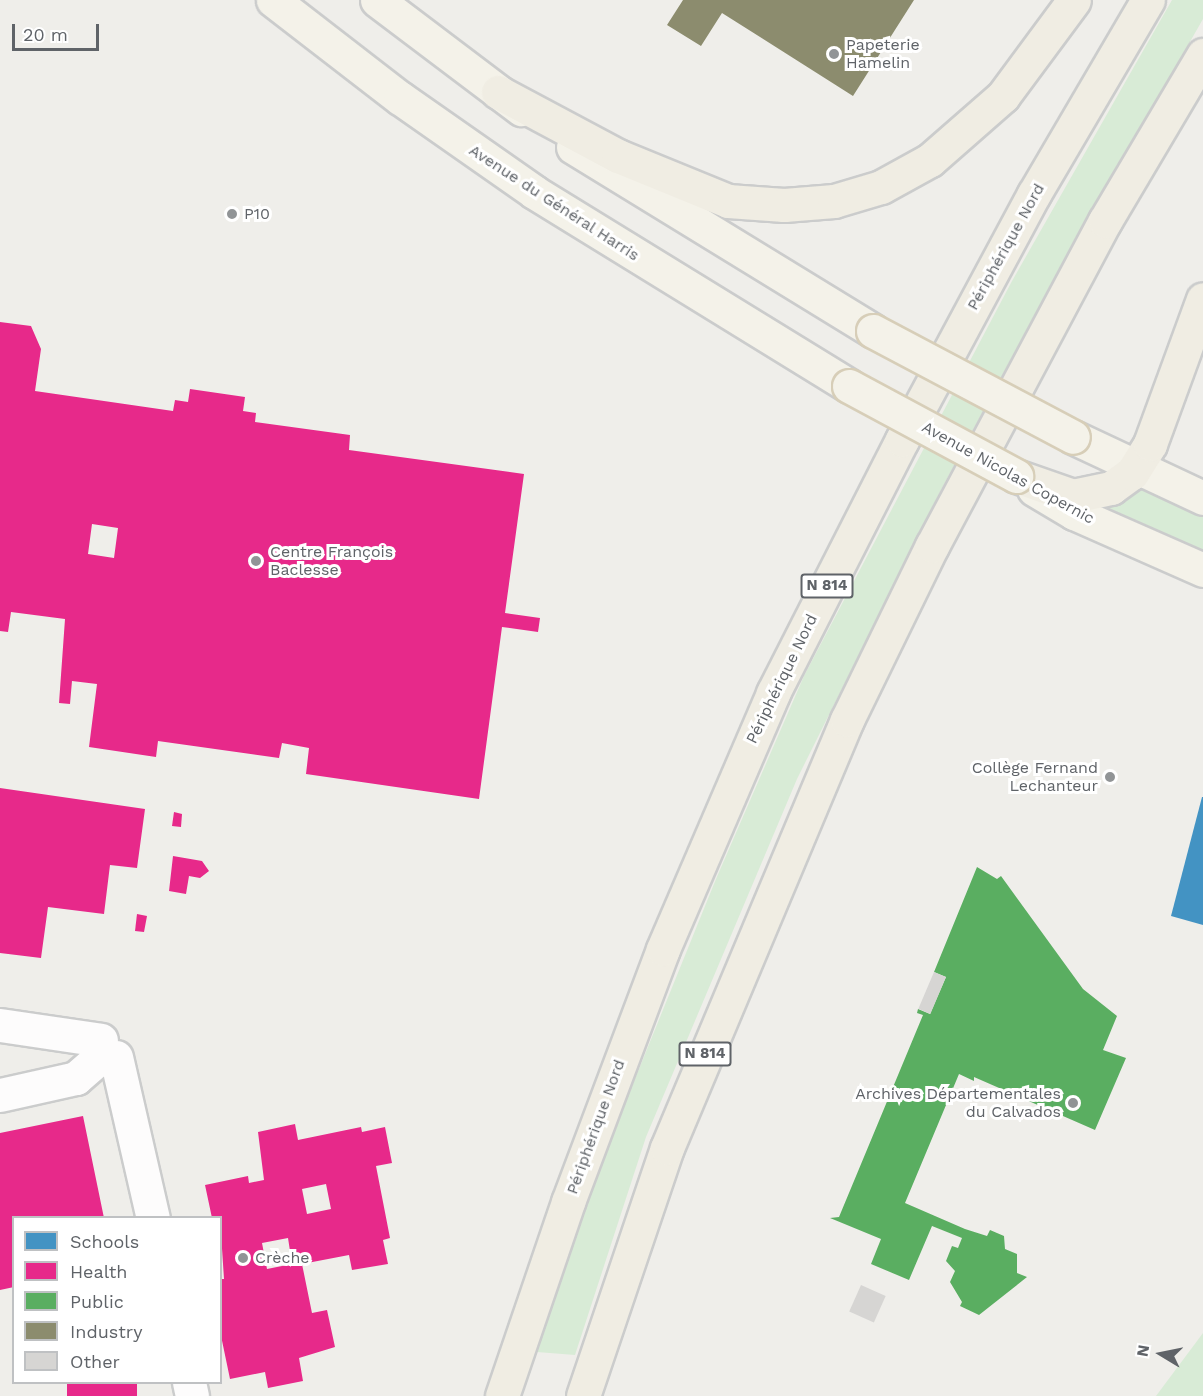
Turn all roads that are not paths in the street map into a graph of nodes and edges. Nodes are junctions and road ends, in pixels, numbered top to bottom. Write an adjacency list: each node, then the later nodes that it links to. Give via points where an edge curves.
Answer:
1 (273, 0): 8 (main road, Avenue du Général Harris, via 400,98 534,192)
2 (376, 0): 6 (main road)
3 (1074, 0): 6 (highway, via 1003,96 930,160 881,187 834,201 784,205 728,201 618,156)
4 (1148, 0): 18 (highway, Périphérique Nord / N 814, via 1029,204 902,440 773,693 663,949 568,1202)
5 (1203, 55): 19 (highway, N 814, via 1100,231 932,546 847,720 667,1148)
6 (498, 92): 9 (main road, bridge, via 577,150 873,331)
7 (1203, 299): 9 (highway)
8 (849, 386): 10 (main road, Avenue Nicolas Copernic, bridge)
9 (1138, 468): 11 (highway, via 1111,488 1090,495); 12 (main road)
10 (1016, 476): 11 (highway)
11 (1045, 491): 13 (main road, Avenue Nicolas Copernic)
12 (1203, 498)
13 (1203, 570)
14 (0, 1025): 15 (lane)
15 (106, 1051): 16 (lane, via 75,1078); 17 (lane)
16 (0, 1095)
17 (152, 1216)
18 (502, 1396)
19 (583, 1396)

